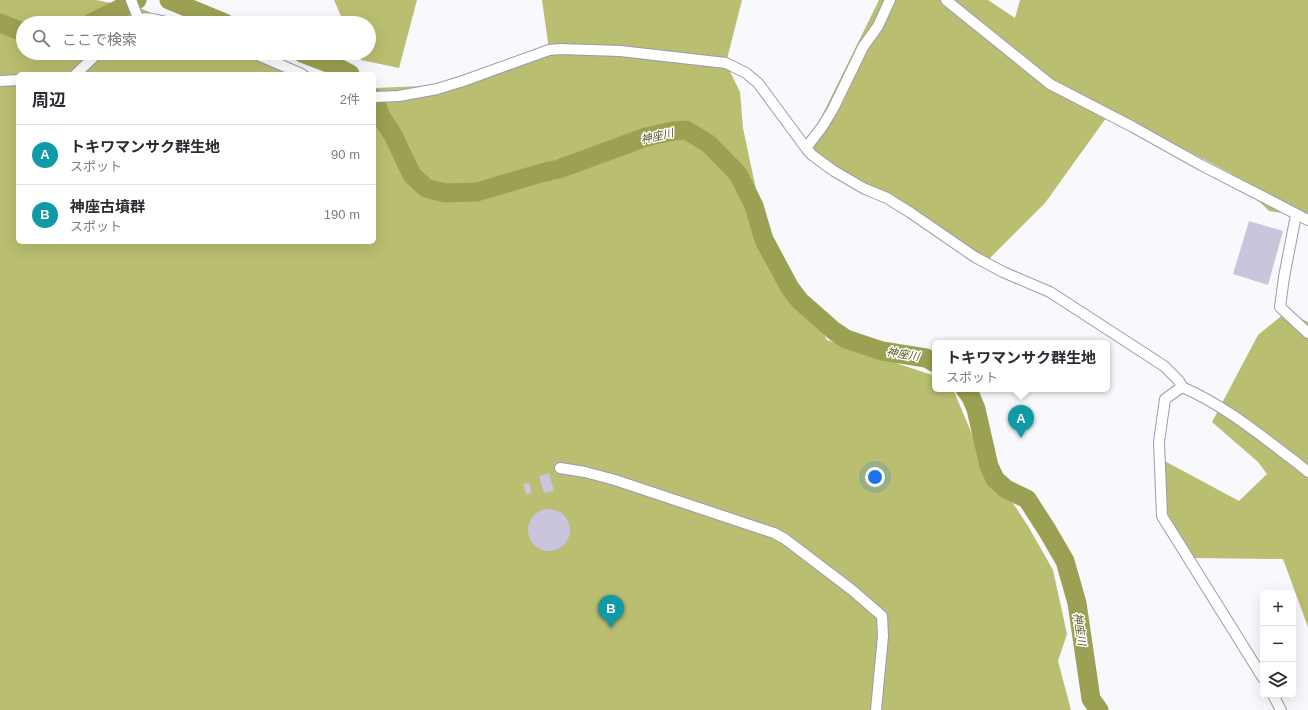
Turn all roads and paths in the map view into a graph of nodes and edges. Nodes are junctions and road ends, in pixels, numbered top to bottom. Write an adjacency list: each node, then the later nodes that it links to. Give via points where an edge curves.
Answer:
1 (131, 0): 4 (street)
2 (890, 0): 12 (street, via 822,127)
3 (946, 0): 13 (street, via 1050,84)
4 (133, 16)
5 (91, 60): 7 (street)
6 (270, 60): 8 (street)
7 (78, 72)
8 (297, 72)
9 (16, 80): 10 (street)
10 (0, 81)
11 (376, 97): 12 (street, via 400,96 437,89 549,50 620,51 726,63 746,73 758,83)
12 (806, 148): 16 (street, via 834,171 887,198 975,258 1050,292 1164,366)
13 (1296, 215): 14 (street); 15 (street, via 1280,307)
14 (1308, 220)
15 (1308, 333)
16 (1182, 387): 18 (street, via 1218,405); 19 (street, via 1165,399 1159,442 1162,516)
17 (560, 468): 21 (street, via 615,480 774,533 852,590 882,616 883,636)
18 (1308, 472)
19 (1260, 673)
20 (1275, 698): 22 (street)
21 (876, 710)
22 (1281, 710)

